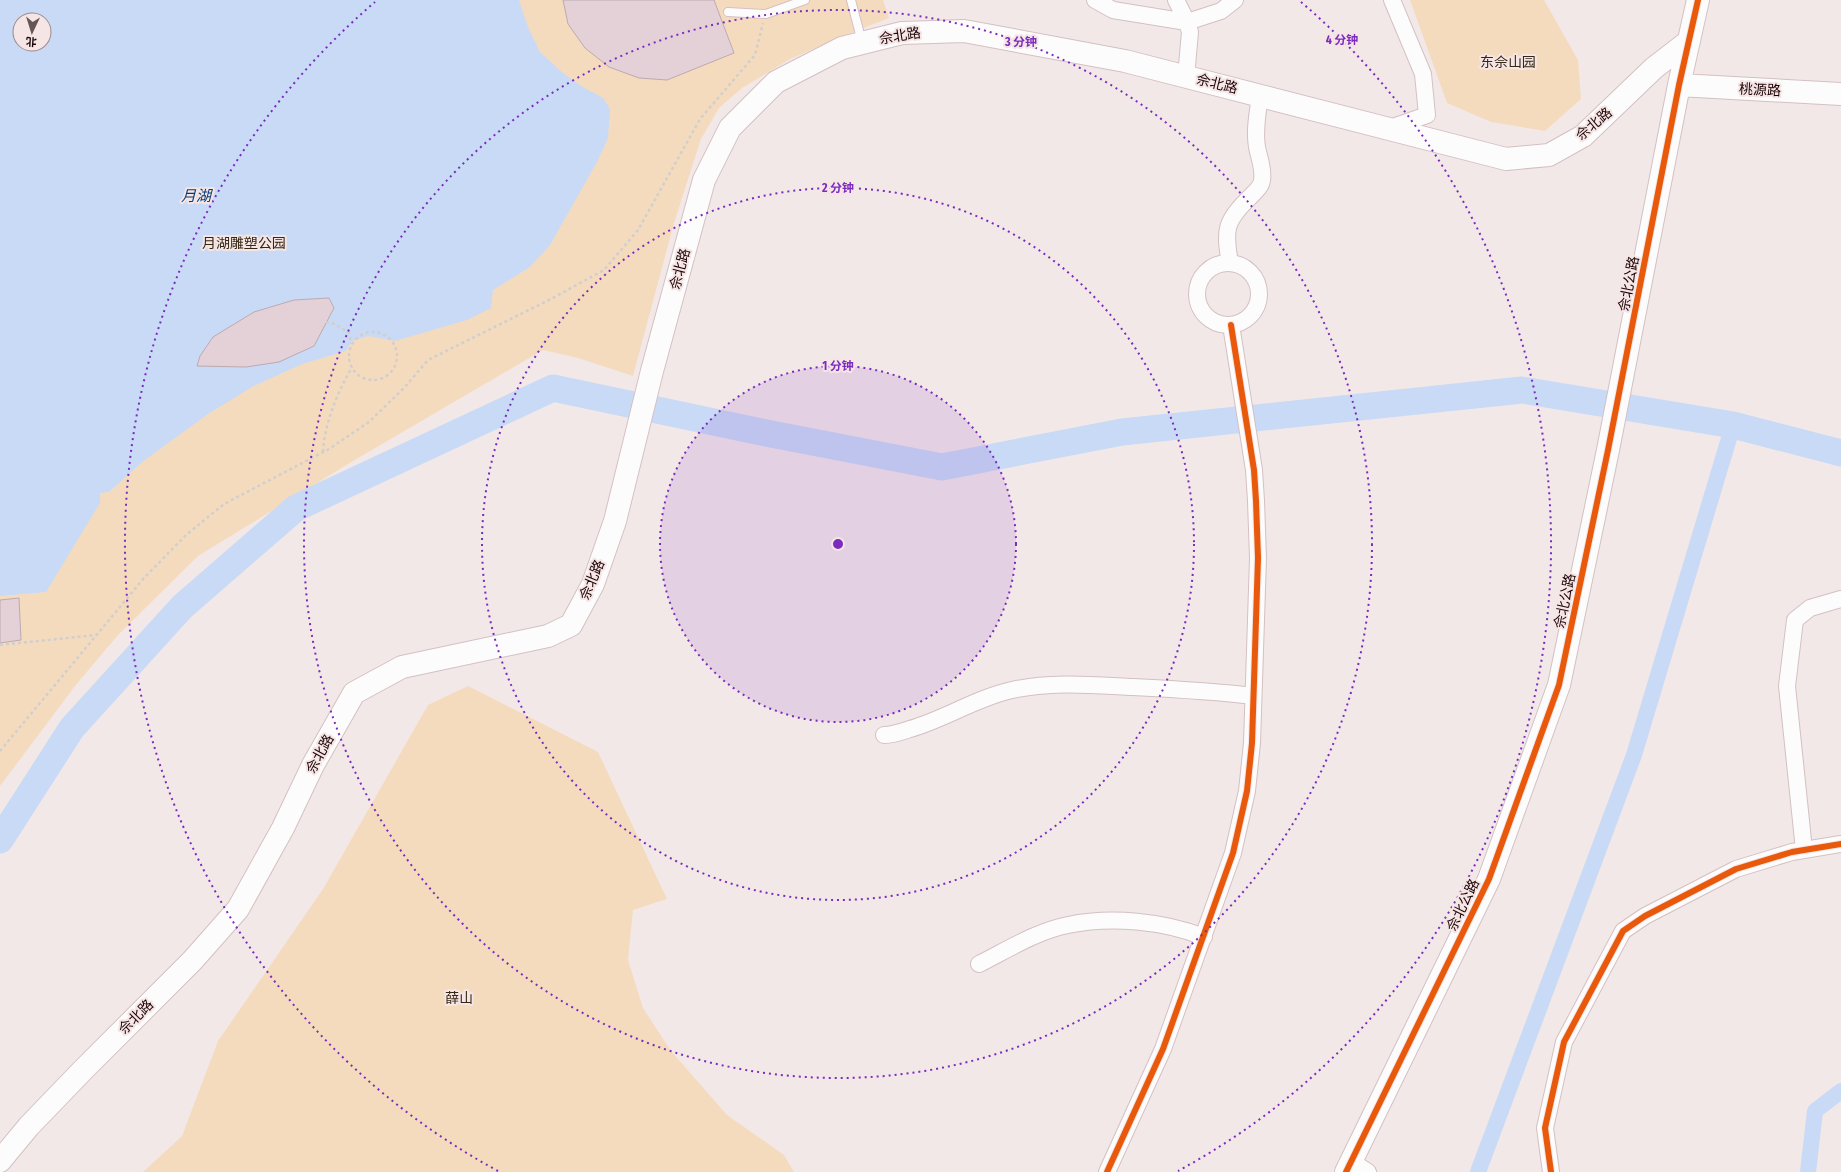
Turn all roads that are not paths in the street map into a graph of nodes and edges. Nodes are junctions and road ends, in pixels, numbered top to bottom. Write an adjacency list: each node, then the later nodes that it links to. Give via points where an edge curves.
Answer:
1 (805, 0): 8 (lane, via 766,14)
2 (851, 0): 11 (lane)
3 (1095, 0): 9 (street, via 1113,10)
4 (1176, 0): 9 (street)
5 (1235, 0): 9 (street, via 1221,11)
6 (1392, 0): 16 (street, via 1423,74 1427,115)
7 (1698, 0): 10 (main road, 佘北公路)
8 (728, 12)
9 (1187, 22): 12 (street, via 1190,32)
10 (1689, 41): 13 (main road, 佘北公路); 16 (main road, 佘北路, via 1654,68 1583,136 1549,155 1506,158)
11 (862, 43): 12 (main road, 佘北路, via 902,33 964,31 1125,61); 26 (main road, 佘北路, via 842,48 776,82 730,128 704,180 652,371 615,521 593,584 571,624 548,636 402,667 354,693 313,765 283,828 238,909 192,961 50,1104)
12 (1186, 77): 15 (main road, 佘北路)
13 (1679, 84): 14 (main road, 桃源路); 27 (main road, 佘北公路, via 1627,357 1559,685 1489,879)
14 (1841, 94)
15 (1260, 95): 16 (main road, 佘北路); 17 (street, via 1256,131 1262,181 1230,222 1226,239)
16 (1390, 128)
17 (1230, 263): 18 (street, via 1244,267 1251,273 1258,286 1259,300 1254,312 1246,320); 18 (street, via 1208,270 1199,282 1198,302 1206,316 1219,324)
18 (1232, 325): 20 (street, via 1254,470 1258,558)
19 (1841, 599): 23 (street, via 1810,608 1795,620 1787,686)
20 (1254, 696): 21 (street, via 1100,685 1050,686 1013,690 991,696 929,724); 24 (street, via 1247,791 1233,852)
21 (884, 735)
22 (1841, 844): 23 (street)
23 (1804, 850): 29 (street, via 1736,869 1645,916 1623,931 1564,1042 1546,1128)
24 (1204, 937): 25 (street, via 1170,927 1120,921 1075,924 1044,933); 28 (street, via 1163,1049)
25 (979, 964)
26 (0, 1161)
27 (1355, 1168)
28 (1108, 1170)
29 (1551, 1172)

